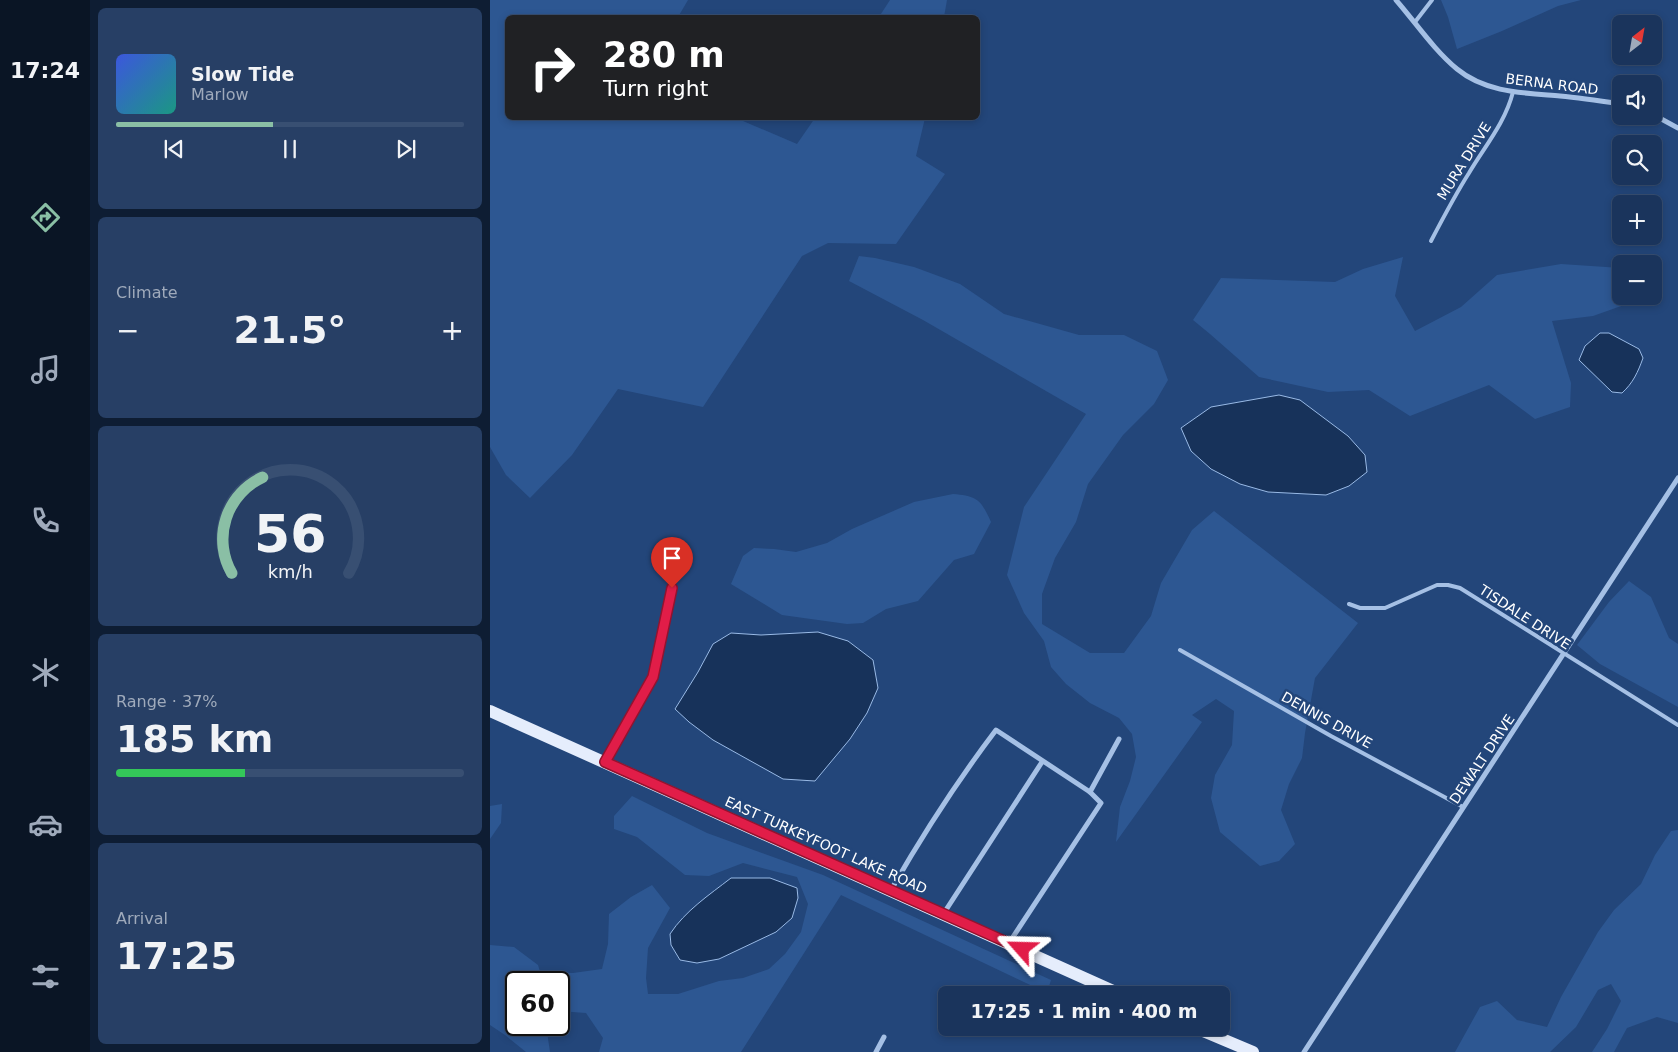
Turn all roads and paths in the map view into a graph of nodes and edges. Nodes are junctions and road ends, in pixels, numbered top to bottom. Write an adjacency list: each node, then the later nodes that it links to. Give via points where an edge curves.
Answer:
1 (1396, 0): 3 (street, BERNA ROAD)
2 (1432, 0): 3 (lane)
3 (1415, 22): 4 (street, BERNA ROAD, via 1458,70 1484,85)
4 (1513, 92): 5 (street, BERNA ROAD); 8 (lane, MURA DRIVE, via 1499,128 1464,180)
5 (1612, 103)
6 (1662, 119): 7 (street)
7 (1678, 128)
8 (1431, 241)
9 (1678, 478): 13 (street, DEWALT DRIVE)
10 (676, 569): 17 (lane, via 653,677)
11 (1349, 604): 13 (lane, TISDALE DRIVE, via 1360,608 1385,608 1428,588 1448,585 1460,588)
12 (1180, 650): 20 (lane, DENNIS DRIVE)
13 (1563, 654): 15 (lane, TISDALE DRIVE); 20 (street, DEWALT DRIVE)
14 (490, 712): 17 (main road, EAST TURKEYFOOT LAKE ROAD)
15 (1678, 725)
16 (1119, 739): 19 (street)
17 (605, 762): 21 (main road, EAST TURKEYFOOT LAKE ROAD)
18 (1042, 762): 19 (street); 21 (street, via 996,730); 22 (street)
19 (1090, 792): 23 (street, via 1101,803)
20 (1463, 807): 29 (street, DEWALT DRIVE)
21 (890, 892): 22 (main road, EAST TURKEYFOOT LAKE ROAD)
22 (944, 914): 23 (main road, EAST TURKEYFOOT LAKE ROAD)
23 (1009, 944): 24 (main road, EAST TURKEYFOOT LAKE ROAD)
24 (1102, 986)
25 (884, 1036): 27 (street)
26 (1215, 1036): 28 (main road)
27 (876, 1052)
28 (1253, 1052)
29 (1304, 1052)

